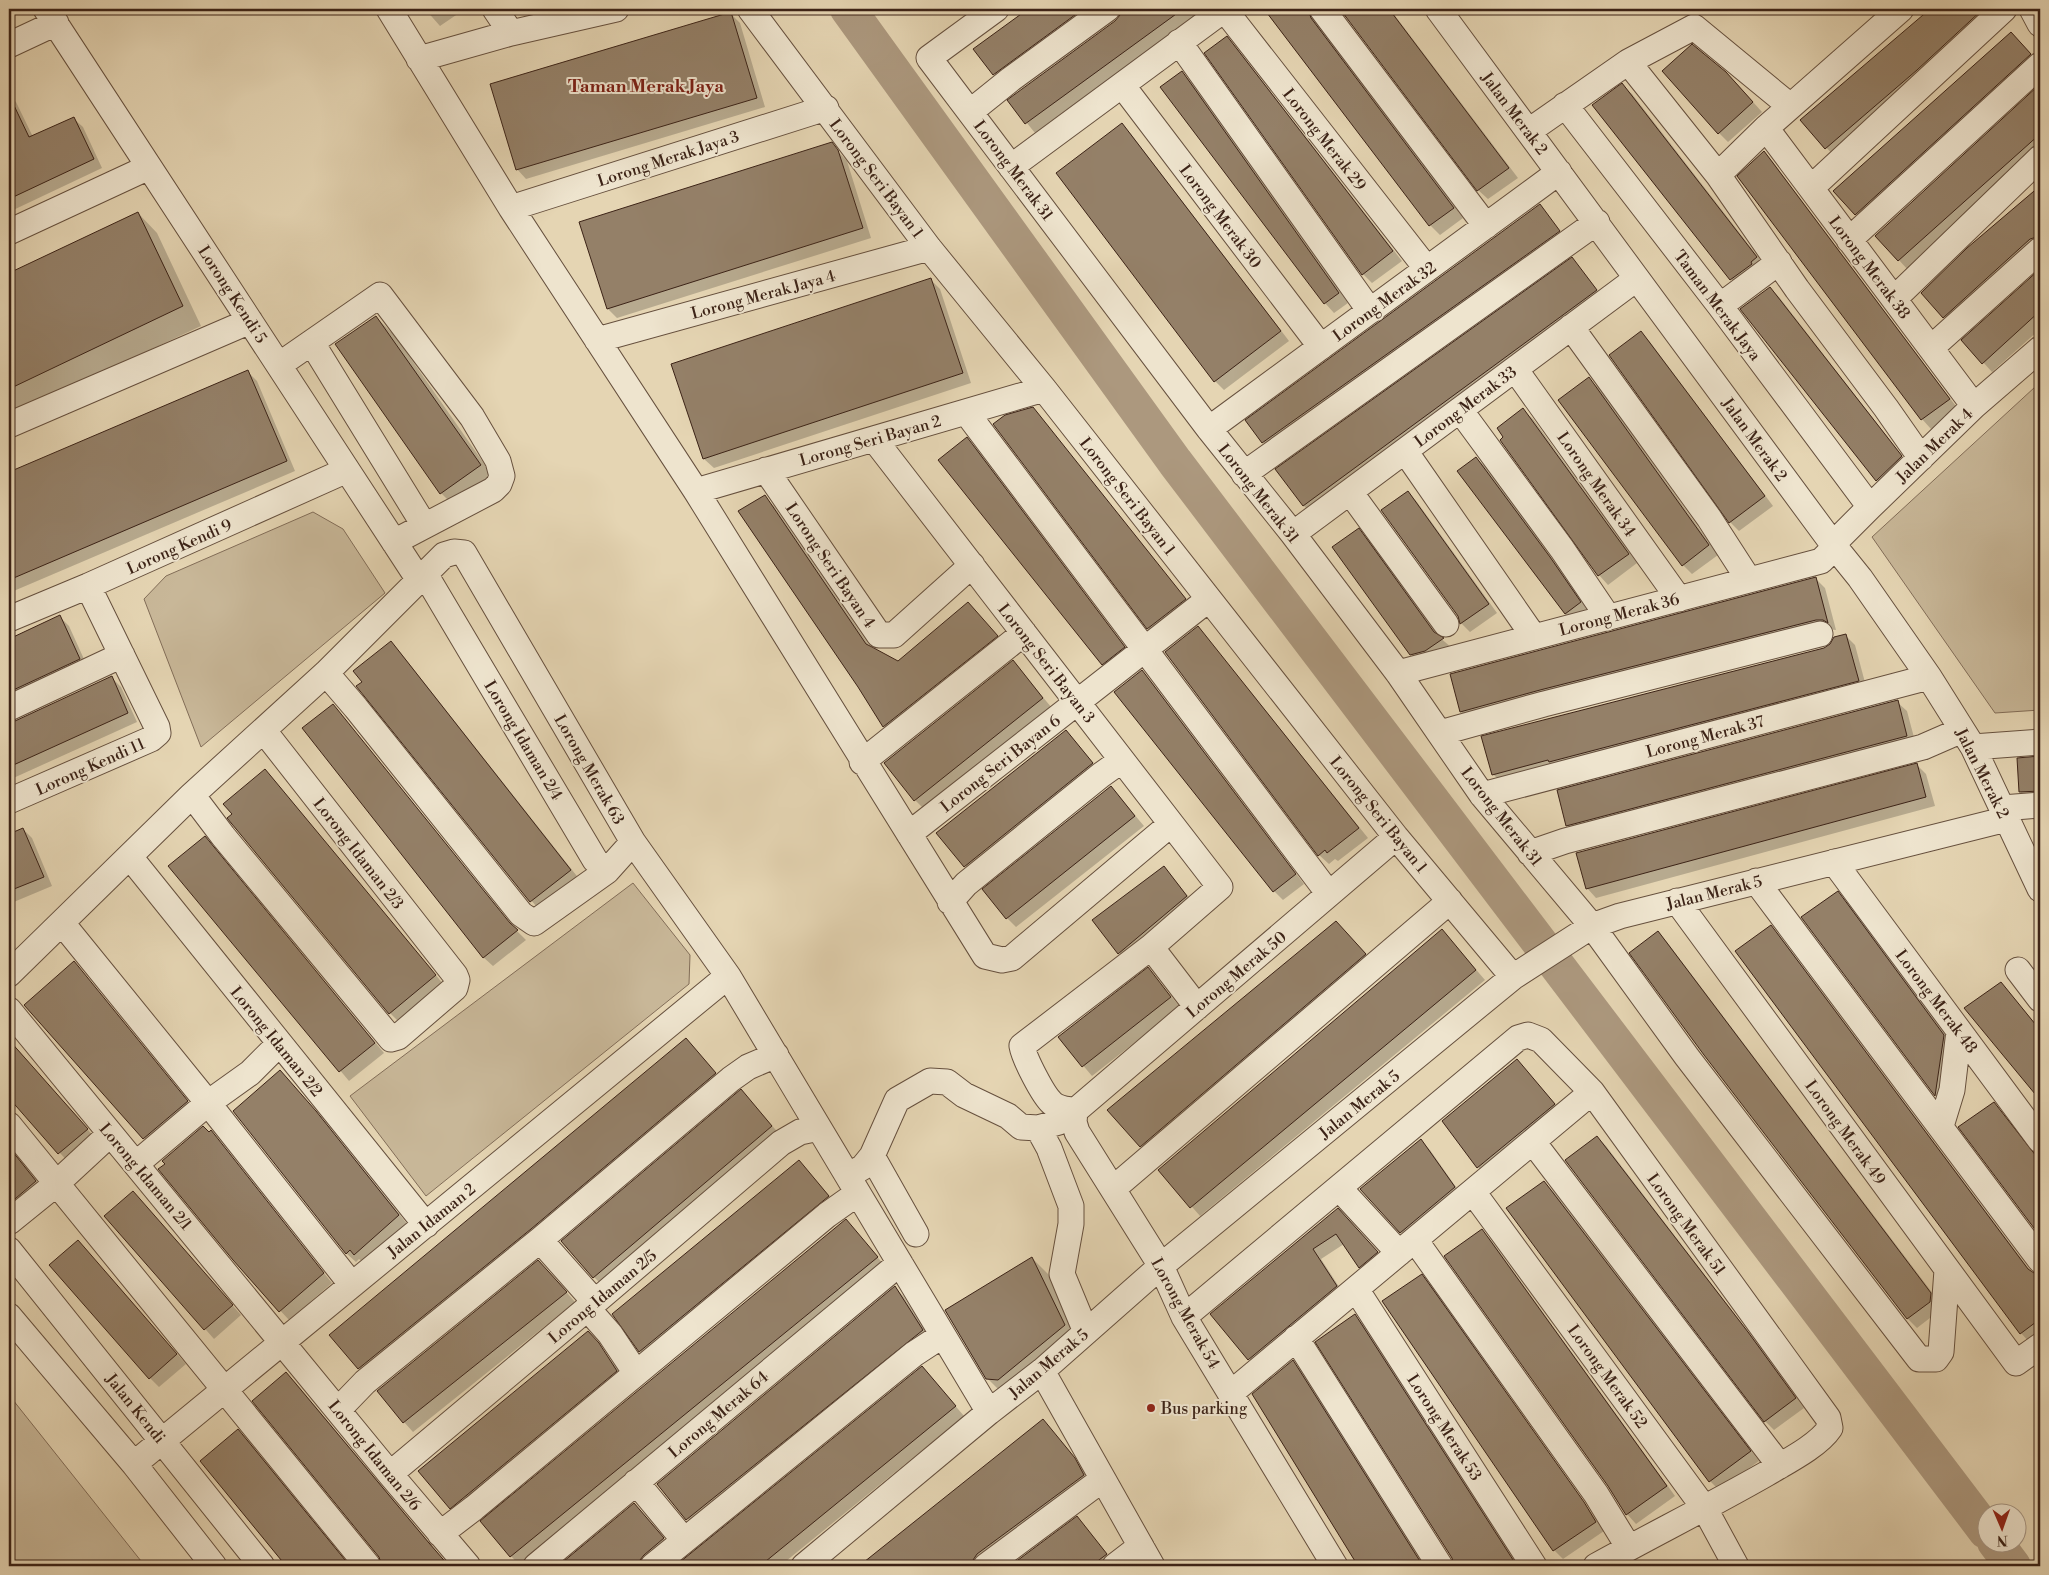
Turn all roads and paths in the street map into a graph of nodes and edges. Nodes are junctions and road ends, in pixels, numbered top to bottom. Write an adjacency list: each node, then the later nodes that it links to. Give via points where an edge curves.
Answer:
1 (389, 9): 18 (street)
2 (495, 9): 15 (street)
3 (616, 9): 15 (street)
4 (750, 9): 24 (street, Lorong Seri Bayan 1)
5 (996, 9): 25 (street, Lorong Merak 31, via 929,58)
6 (1107, 9): 25 (street)
7 (1224, 9): 16 (street); 42 (street, Lorong Merak 29)
8 (1322, 9): 36 (street)
9 (1438, 9): 27 (street, Jalan Merak 2)
10 (1901, 9): 23 (street)
11 (2004, 9): 33 (street)
12 (2032, 9): 14 (street)
13 (51, 16): 17 (street); 29 (street, Lorong Kendi 5)
14 (2040, 24)
15 (510, 33): 18 (street)
16 (1179, 42): 21 (street); 46 (street)
17 (9, 45)
18 (419, 59): 34 (street)
19 (1628, 62): 22 (street); 23 (street, via 1694,27); 32 (street)
20 (2040, 65): 38 (street)
21 (1122, 85): 30 (street); 51 (street, Lorong Merak 30)
22 (1565, 105): 27 (street); 45 (street, Taman Merak Jaya)
23 (1790, 106): 26 (street)
24 (826, 108): 34 (street, Lorong Merak Jaya 3); 39 (street, Lorong Seri Bayan 1)
25 (970, 112): 30 (street, Lorong Merak 31)
26 (1766, 128): 32 (street); 33 (street, Lorong Merak 38)
27 (1529, 131): 31 (street, Jalan Merak 2)
28 (2040, 158): 44 (street)
29 (150, 167): 37 (street); 47 (street, Lorong Kendi 5)
30 (1011, 167): 61 (street, Lorong Merak 31)
31 (1559, 172): 35 (street, Jalan Merak 2); 36 (street, Lorong Merak 32)
32 (1718, 175): 41 (street)
33 (1811, 188): 38 (street, Lorong Merak 38)
34 (511, 208): 49 (street)
35 (1597, 222): 43 (street, Jalan Merak 2); 67 (street)
36 (1486, 226): 42 (street, Lorong Merak 32)
37 (9, 232)
38 (1849, 240): 44 (street, Lorong Merak 38)
39 (929, 248): 49 (street, Lorong Merak Jaya 4); 56 (street, Lorong Seri Bayan 1)
40 (2040, 250): 52 (street)
41 (1779, 262): 45 (street); 64 (street)
42 (1427, 270): 46 (street, Lorong Merak 32)
43 (1636, 279): 48 (street, Lorong Merak 33); 74 (street, Jalan Merak 2)
44 (1894, 299): 52 (street, Lorong Merak 38)
45 (1720, 306): 70 (street, Taman Merak Jaya)
46 (1370, 311): 51 (street, Lorong Merak 32)
47 (250, 321): 54 (street, Lorong Kendi 5); 60 (street)
48 (1571, 327): 55 (street, Lorong Merak 33); 77 (street, via 1710,518)
49 (597, 340): 68 (street)
50 (312, 343): 54 (street); 71 (street); 71 (street, via 380,295 476,424 498,461 502,476 499,484)
51 (1321, 347): 61 (street, Lorong Merak 32)
52 (1931, 348): 57 (street, Lorong Merak 38)
53 (2038, 354): 57 (street, Jalan Merak 4)
54 (279, 365): 65 (street, Lorong Kendi 5)
55 (1515, 369): 58 (street, Lorong Merak 33); 80 (street, Lorong Merak 34)
56 (1044, 389): 59 (street, Lorong Seri Bayan 2); 79 (street, Lorong Seri Bayan 1)
57 (1974, 406): 64 (street, Jalan Merak 4)
58 (1460, 410): 63 (street, Lorong Merak 33); 81 (street, via 1562,549)
59 (966, 412): 62 (street, Lorong Seri Bayan 2); 87 (street)
60 (9, 425)
61 (1209, 429): 67 (street, Lorong Merak 31)
62 (874, 439): 66 (street, Lorong Seri Bayan 2); 75 (street, Lorong Seri Bayan 3)
63 (1405, 451): 69 (street, Lorong Merak 33); 86 (street)
64 (1920, 458): 70 (street, Jalan Merak 4)
65 (347, 470): 73 (street, Lorong Kendi 5); 78 (street, Lorong Kendi 9)
66 (766, 470): 68 (street, Lorong Seri Bayan 2); 75 (street, Lorong Seri Bayan 4, via 878,635 894,636)
67 (1244, 474): 72 (street, Lorong Merak 31)
68 (696, 491): 99 (street)
69 (1350, 492): 72 (street, Lorong Merak 33); 83 (street)
70 (1870, 507): 74 (street, Jalan Merak 4, via 1840,537)
71 (424, 525): 73 (street)
72 (1293, 534): 90 (street, Lorong Merak 31)
73 (394, 542): 76 (street, Lorong Kendi 5)
74 (1835, 547): 77 (street, Lorong Merak 36, via 1821,561); 91 (street, Jalan Merak 2)
75 (972, 565): 84 (street, Lorong Seri Bayan 3)
76 (422, 577): 89 (street); 108 (street, Lorong Merak 63, via 444,554 464,553); 112 (street, Lorong Idaman 2/4, via 595,860)
77 (1749, 580): 80 (street, Lorong Merak 36)
78 (88, 586): 82 (street, Lorong Kendi 9); 88 (street, Lorong Kendi 11)
79 (1209, 599): 87 (street, Lorong Seri Bayan 6); 107 (street, Lorong Seri Bayan 1)
80 (1679, 599): 81 (street, Lorong Merak 36)
81 (1608, 618): 86 (street, Lorong Merak 36)
82 (9, 619)
83 (1446, 624)
84 (1024, 633): 92 (street, Lorong Seri Bayan 3); 99 (street)
85 (1820, 634): 95 (street, via 1544,704)
86 (1534, 637): 90 (street, Lorong Merak 36)
87 (1145, 649): 92 (street, Lorong Seri Bayan 6); 115 (street)
88 (122, 655): 93 (street); 102 (street, Lorong Kendi 11, via 158,733 151,739)
89 (326, 673): 94 (street); 112 (street, via 521,914 534,923)
90 (1398, 673): 95 (street, Lorong Merak 31)
91 (1928, 677): 96 (street, Jalan Merak 2); 100 (street, Lorong Merak 37)
92 (1077, 702): 98 (street, Lorong Seri Bayan 3); 106 (street, Lorong Seri Bayan 6)
93 (9, 708)
94 (264, 731): 101 (street); 101 (street, Lorong Idaman 2/3, via 454,975 457,980 455,988 392,1039)
95 (1440, 734): 100 (street, Lorong Merak 31)
96 (1968, 738): 97 (street); 104 (street, Jalan Merak 2); 109 (street, via 1564,841)
97 (2040, 742)
98 (1122, 760): 105 (street, Lorong Seri Bayan 3); 118 (street, via 966,884)
99 (862, 762): 106 (street)
100 (1482, 795): 109 (street, Lorong Merak 31)
101 (192, 796): 110 (street)
102 (9, 802)
103 (2040, 805): 104 (street, Jalan Merak 5)
104 (2005, 813): 111 (street, Jalan Merak 5); 114 (street, Jalan Merak 2)
105 (1171, 824): 118 (street, via 1012,958 1002,960 985,956); 121 (street, Lorong Seri Bayan 3, via 1220,887)
106 (909, 834): 118 (street)
107 (1396, 837): 115 (street, Lorong Merak 50); 116 (street, Lorong Seri Bayan 1)
108 (633, 842): 112 (street); 125 (street, Lorong Merak 63)
109 (1530, 853): 120 (street, Lorong Merak 31)
110 (130, 857): 119 (street); 130 (street, Lorong Idaman 2/2)
111 (1834, 862): 113 (street, Jalan Merak 5); 129 (street, Lorong Merak 48)
112 (607, 871)
113 (1756, 882): 117 (street, Jalan Merak 5); 136 (street)
114 (2039, 883)
115 (1329, 894): 127 (street, Lorong Merak 50)
116 (1450, 901): 123 (street, Lorong Seri Bayan 1); 146 (street)
117 (1677, 901): 120 (street, Jalan Merak 5); 158 (street, Lorong Merak 49)
118 (950, 902)
119 (62, 923): 124 (street); 133 (street)
120 (1592, 926): 123 (street, Jalan Merak 5); 158 (street, Lorong Merak 31, via 1687,1058 1919,1359 1936,1359 1941,1352)
121 (1151, 947): 127 (street); 134 (street, via 1022,1046 1023,1056 1052,1104)
122 (2018, 970): 126 (street)
123 (1521, 972): 157 (street, Jalan Merak 5)
124 (9, 974)
125 (728, 976): 131 (street, Lorong Merak 63); 150 (street, Jalan Idaman 2)
126 (2040, 998)
127 (1197, 1007): 134 (street, Lorong Merak 50)
128 (9, 1010): 139 (street, Lorong Idaman 2/1)
129 (1959, 1030): 136 (street, via 1952,1090); 140 (street, Lorong Merak 48)
130 (279, 1044): 133 (street, via 250,1074); 150 (street, Lorong Idaman 2/2)
131 (776, 1055): 137 (street, Lorong Merak 63); 152 (street, via 748,1067 731,1079)
132 (1592, 1092): 141 (street); 147 (street, Lorong Merak 51, via 1542,1040 1528,1035 1518,1038); 177 (street, Lorong Merak 51, via 1828,1418 1830,1428 1824,1437)
133 (208, 1103): 143 (street); 159 (street)
134 (1075, 1111): 138 (street, Lorong Merak 50, via 1059,1122); 146 (street, Lorong Merak 54, via 1077,1132)
135 (9, 1125): 144 (street)
136 (1940, 1126): 155 (street)
137 (819, 1128): 145 (street, Lorong Merak 63); 161 (street, Lorong Idaman 2/5, via 800,1132 781,1143)
138 (1038, 1128): 142 (street, via 1021,1127 1008,1116 964,1095 947,1082 930,1081 897,1100); 164 (street, via 1072,1206 1072,1224 1062,1274)
139 (110, 1134): 143 (street, Lorong Idaman 2/1); 144 (street)
140 (2040, 1140)
141 (1532, 1142): 148 (street); 177 (street)
142 (872, 1156): 145 (street); 151 (street)
143 (136, 1164): 167 (street, Lorong Idaman 2/1)
144 (56, 1184): 149 (street); 171 (street)
145 (853, 1184): 156 (street, Lorong Merak 63); 170 (street, via 827,1215)
146 (1114, 1188): 157 (street, Lorong Merak 54)
147 (1339, 1188): 153 (street); 163 (street)
148 (1473, 1192): 153 (street); 181 (street, Lorong Merak 52)
149 (9, 1222)
150 (426, 1225): 159 (street, Jalan Idaman 2)
151 (916, 1234)
152 (540, 1240): 161 (street); 173 (street, via 365,1382)
153 (1407, 1246): 160 (street); 184 (street, via 1596,1494)
154 (9, 1250): 175 (street, Jalan Kendi)
155 (2040, 1260)
156 (900, 1263): 165 (street, Lorong Merak 63); 180 (street, Lorong Merak 64)
157 (1161, 1266): 163 (street, Lorong Merak 54); 164 (street, Jalan Merak 5)
158 (1947, 1270): 168 (street, Lorong Merak 49, via 2016,1363)
159 (352, 1285): 167 (street, Jalan Idaman 2)
160 (1356, 1289): 166 (street); 197 (street, Lorong Merak 53)
161 (591, 1305): 170 (street); 178 (street, Lorong Idaman 2/5)
162 (9, 1316): 176 (street)
163 (1184, 1317): 172 (street, Lorong Merak 54)
164 (1086, 1332): 169 (street, Jalan Merak 5)
165 (943, 1335): 174 (street, Lorong Merak 63); 183 (street, via 906,1360)
166 (1296, 1338): 172 (street); 196 (street)
167 (282, 1342): 171 (street, Jalan Idaman 2); 173 (street, Lorong Idaman 2/6)
168 (2040, 1346)
169 (1042, 1371): 174 (street, Jalan Merak 5); 179 (street)
170 (636, 1373): 182 (street)
171 (224, 1390): 175 (street, Jalan Idaman 2); 188 (street)
172 (1230, 1393): 195 (street, Lorong Merak 54)
173 (338, 1410): 178 (street, Lorong Idaman 2/6)
174 (989, 1412): 192 (street, Jalan Merak 5)
175 (162, 1441): 176 (street, Jalan Idaman 2); 187 (street, Jalan Kendi)
176 (134, 1464): 186 (street)
177 (1780, 1466): 181 (street)
178 (390, 1474): 182 (street, Lorong Idaman 2/6)
179 (1103, 1479): 185 (street); 193 (street)
180 (636, 1482): 183 (street); 190 (street, Lorong Merak 64)
181 (1706, 1509): 184 (street); 199 (street, Lorong Merak 52)
182 (440, 1534): 189 (street, Lorong Idaman 2/6)
183 (684, 1540): 191 (street)
184 (1629, 1548): 198 (street)
185 (1147, 1556): 194 (street)
186 (214, 1566)
187 (262, 1566)
188 (368, 1566)
189 (468, 1566)
190 (536, 1566)
191 (653, 1566)
192 (804, 1566)
193 (986, 1566)
194 (1115, 1566)
195 (1335, 1566)
196 (1440, 1566)
197 (1534, 1566)
198 (1596, 1566)
199 (1736, 1566)

